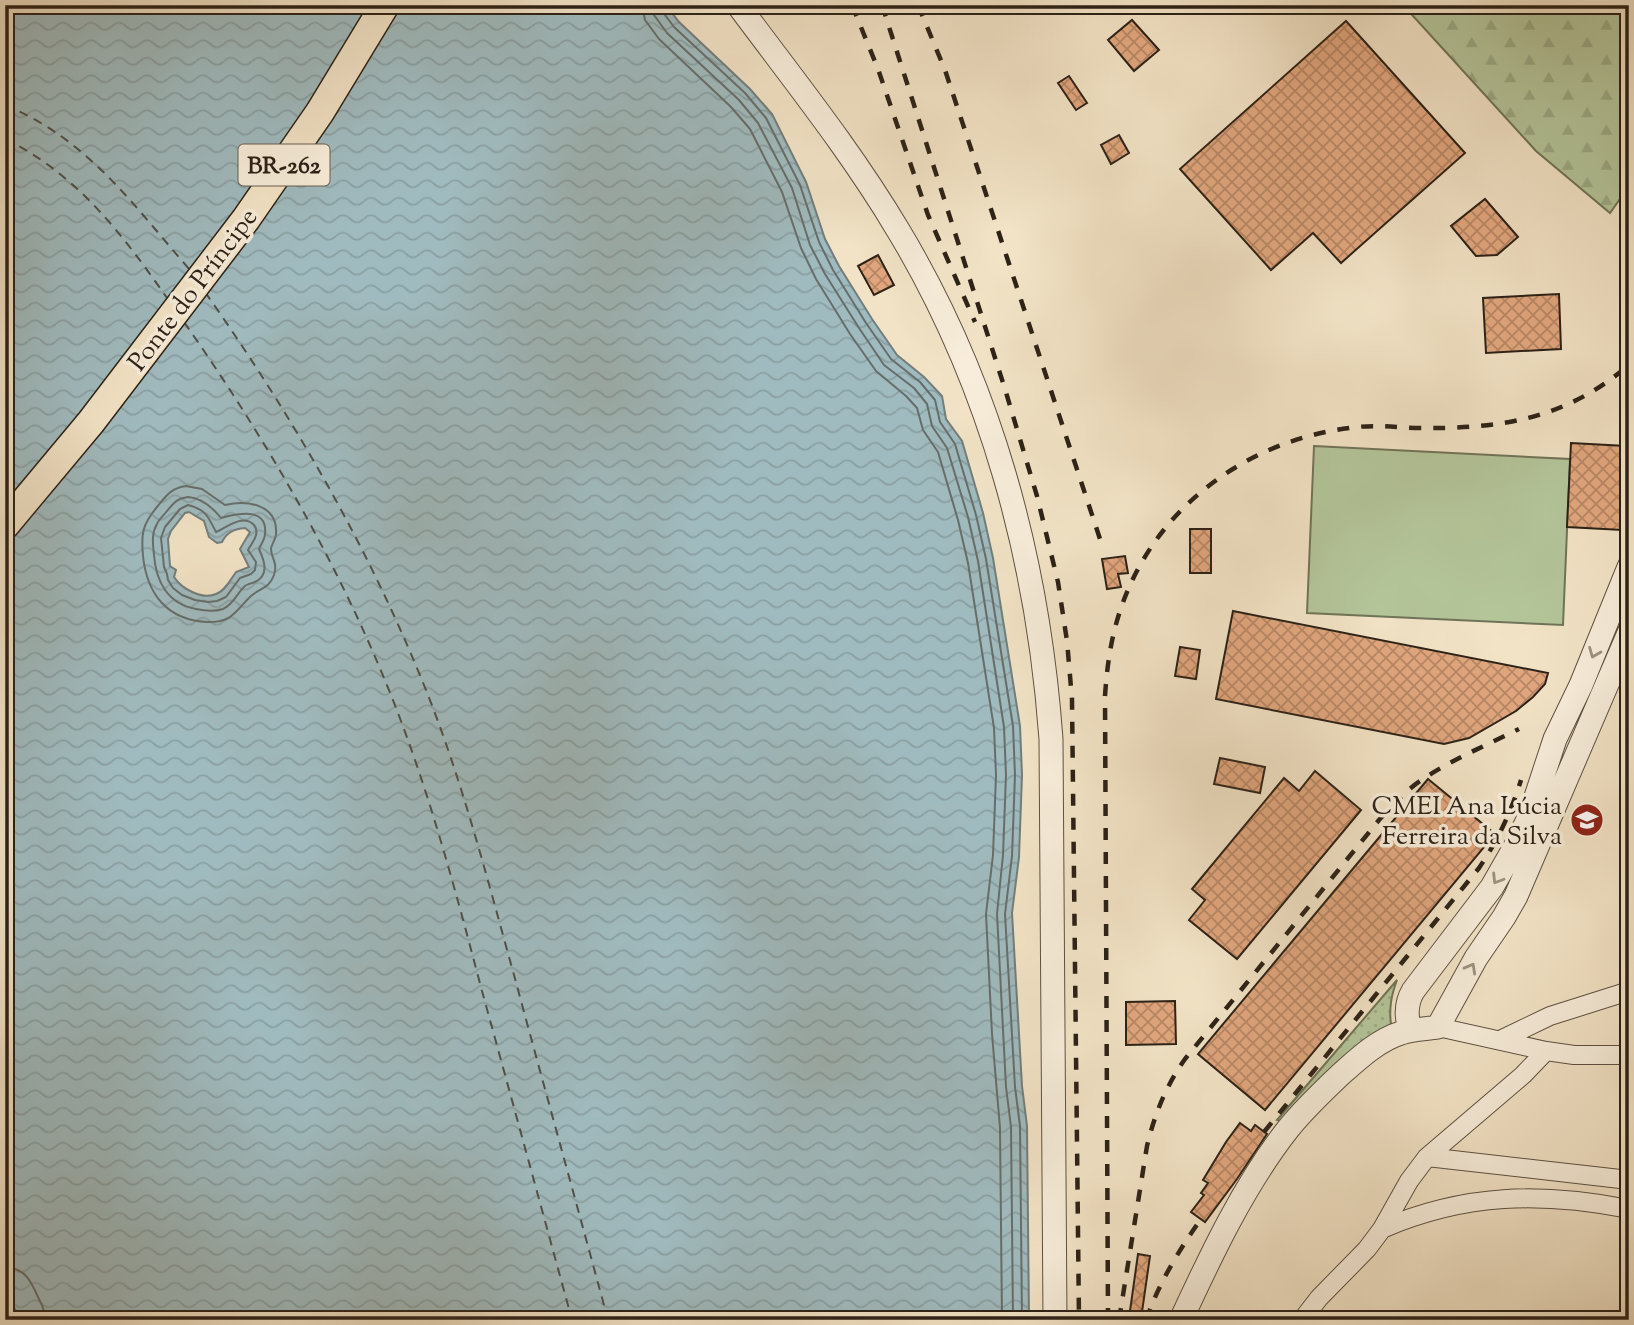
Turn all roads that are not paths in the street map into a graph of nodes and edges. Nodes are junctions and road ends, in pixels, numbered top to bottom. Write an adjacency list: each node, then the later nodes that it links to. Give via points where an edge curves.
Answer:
1 (364, 5): 4 (main road, Ponte do Príncipe / BR-262, via 232,208)
2 (384, 5): 5 (main road, Ponte do Príncipe / BR-262, via 320,112 246,219 108,401)
3 (738, 5): 19 (street, via 847,152 921,270 983,406 1013,502 1036,610 1051,739)
4 (5, 498)
5 (5, 525)
6 (1629, 567): 7 (street)
7 (1620, 611): 11 (street, one-way to 11, via 1555,739 1516,845 1492,887 1409,998)
8 (1629, 633): 10 (street, one-way to 8, via 1516,896)
9 (1629, 991): 12 (street, via 1549,1016)
10 (1438, 1027): 11 (street); 12 (street)
11 (1410, 1030): 20 (street, via 1359,1058 1288,1129 1227,1226)
12 (1500, 1040): 13 (street)
13 (1546, 1051): 14 (street); 15 (street)
14 (1629, 1055)
15 (1427, 1157): 16 (street); 18 (street)
16 (1629, 1180)
17 (1629, 1209): 18 (street, via 1539,1198 1483,1200 1441,1207)
18 (1382, 1229): 21 (street)
19 (1055, 1320)
20 (1181, 1320)
21 (1302, 1320)

